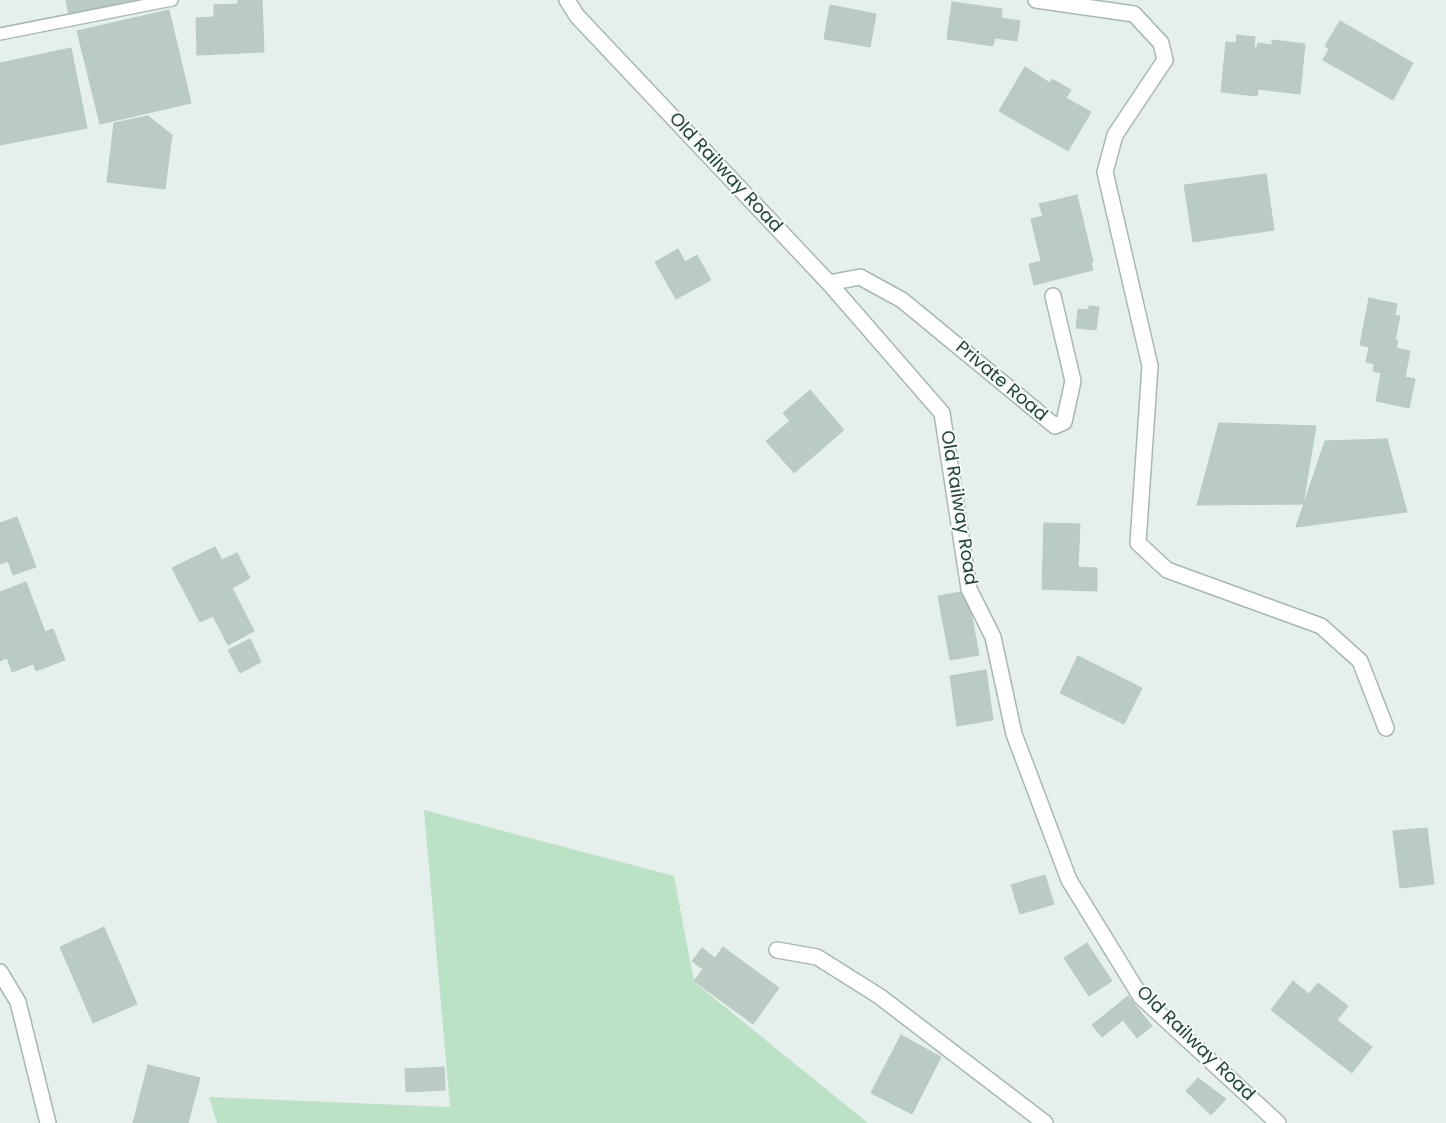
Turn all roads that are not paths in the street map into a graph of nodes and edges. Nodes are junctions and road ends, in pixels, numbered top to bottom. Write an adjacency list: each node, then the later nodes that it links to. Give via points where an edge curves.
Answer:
1 (172, 0): 4 (lane)
2 (567, 0): 5 (street, Old Railway Road, via 577,16)
3 (1036, 0): 7 (street, via 1134,14 1161,43 1164,60 1115,135 1105,172 1150,366 1138,543 1168,570 1321,626 1360,661)
4 (0, 34)
5 (829, 282): 6 (street, Private Road, via 860,277 902,300 1055,426 1064,422 1073,381); 12 (street, Old Railway Road, via 942,413 969,588 993,637 1014,734 1069,880 1141,997)
6 (1053, 296)
7 (1386, 728)
8 (777, 950): 11 (street, via 817,957 878,996)
9 (0, 972): 10 (street, via 18,1002)
10 (48, 1123)
11 (1045, 1123)
12 (1278, 1123)

